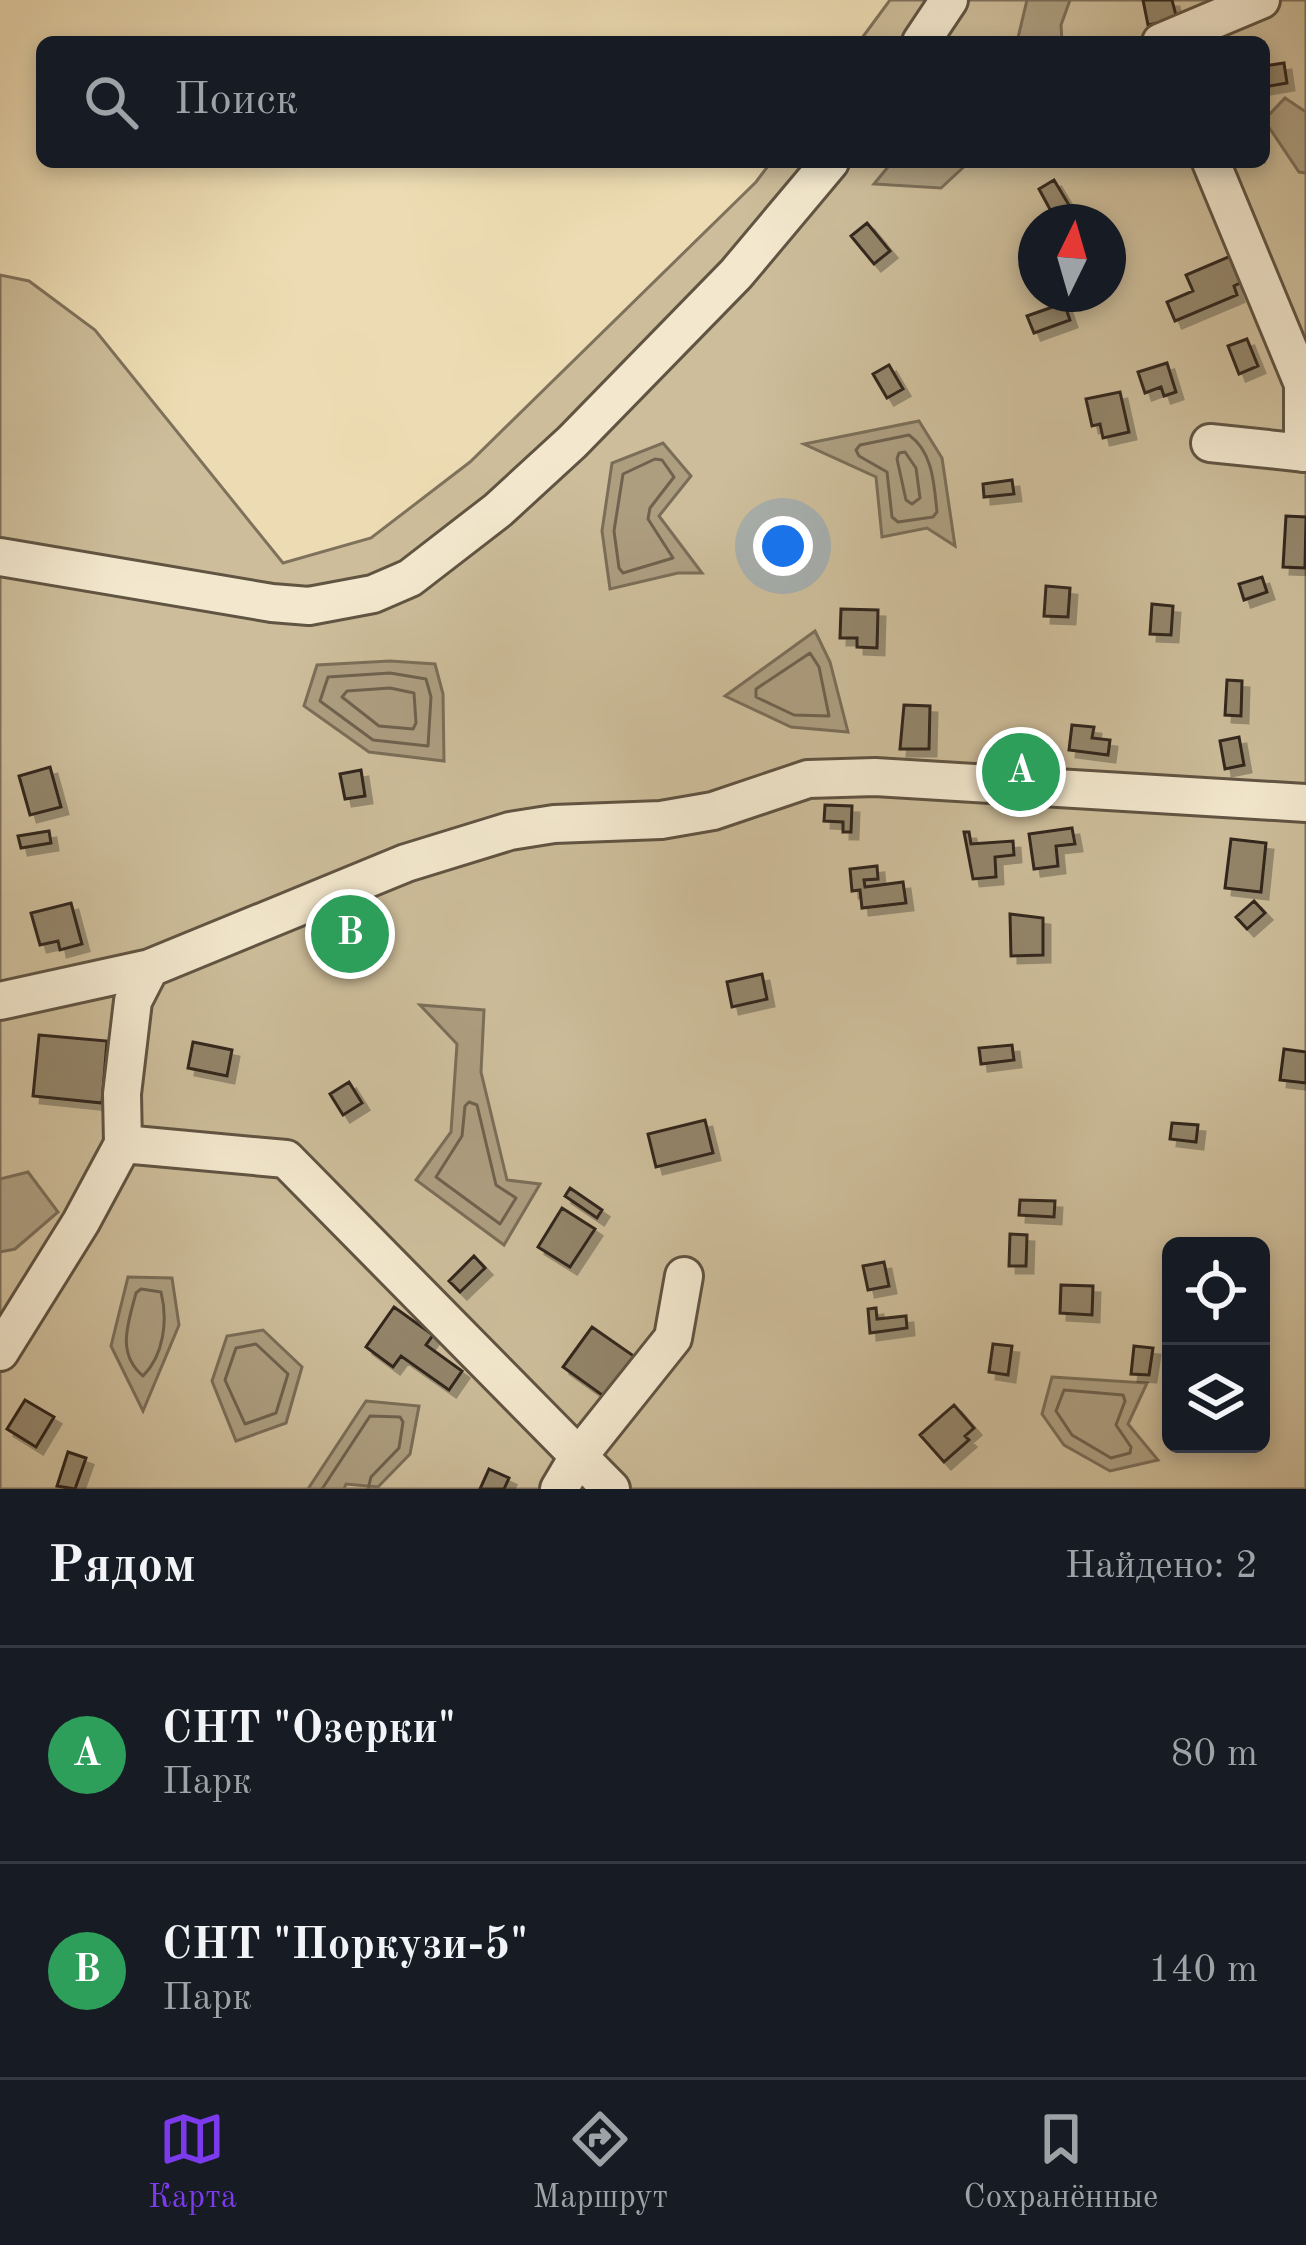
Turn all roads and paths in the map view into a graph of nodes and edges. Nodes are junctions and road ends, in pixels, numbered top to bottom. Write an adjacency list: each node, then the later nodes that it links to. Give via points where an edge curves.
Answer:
1 (949, 0): 3 (street)
2 (1261, 0): 4 (street)
3 (925, 36)
4 (1175, 36)
5 (825, 168): 9 (street, via 736,274 572,442 410,578 309,606)
6 (1213, 168): 8 (street, via 1303,384)
7 (1210, 443): 8 (street)
8 (1304, 453)
9 (0, 557)
10 (1306, 803): 11 (street, via 808,779 713,811 510,831 406,863)
11 (150, 968): 12 (street); 13 (street, via 133,1001)
12 (0, 1001)
13 (123, 1144): 15 (street); 16 (street, via 286,1159)
14 (685, 1276): 16 (street, via 673,1338)
15 (0, 1352)
16 (578, 1457): 17 (street); 18 (street)
17 (559, 1489)
18 (611, 1489)

